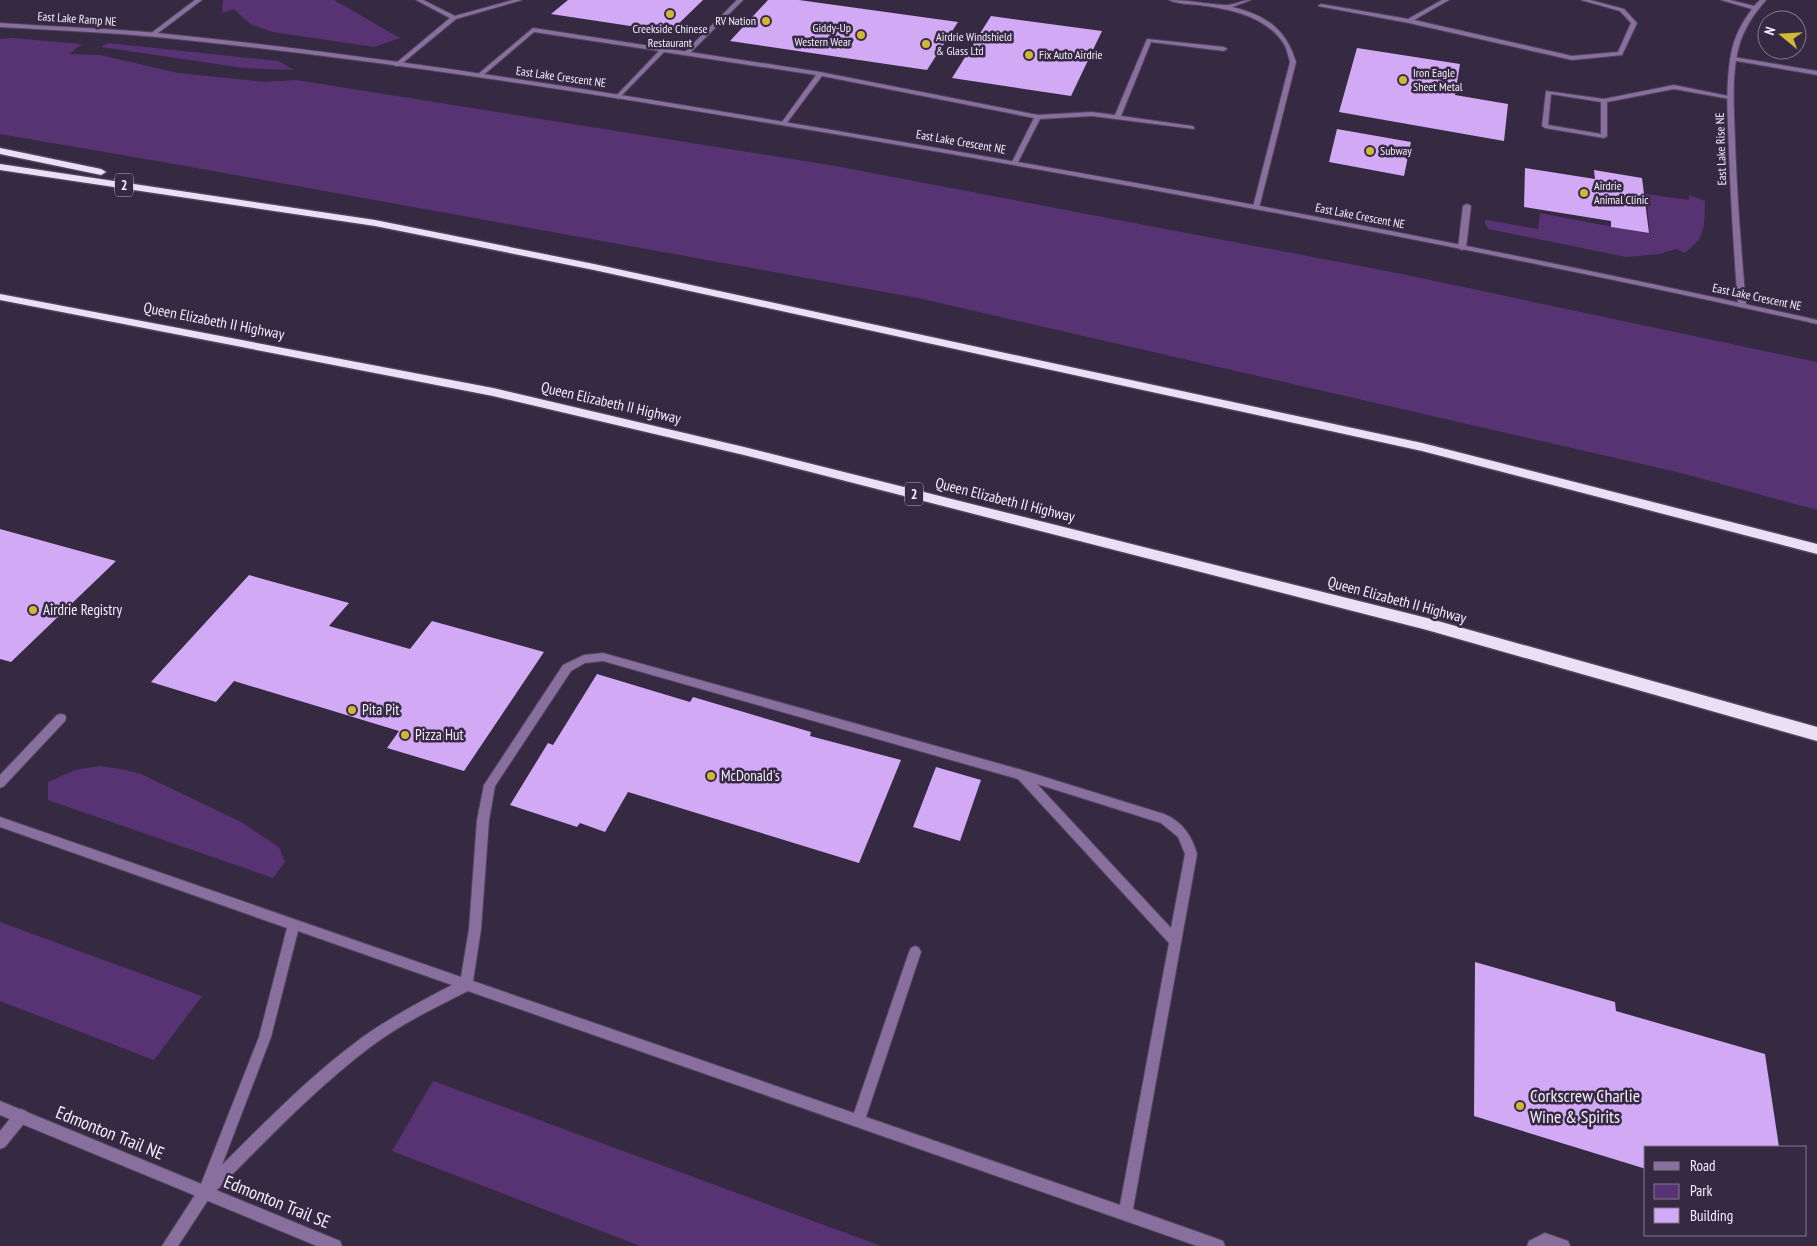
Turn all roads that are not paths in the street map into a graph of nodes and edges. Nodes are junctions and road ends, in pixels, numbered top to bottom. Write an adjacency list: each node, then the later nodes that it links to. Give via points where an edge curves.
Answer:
1 (199, 0): 17 (street)
2 (419, 0): 14 (street)
3 (519, 0): 14 (street)
4 (740, 0): 20 (street)
5 (1172, 0): 12 (street)
6 (1248, 0): 12 (street)
7 (1446, 0): 15 (street)
8 (1584, 0): 15 (street, via 1622,10 1634,23 1620,54 1572,58)
9 (1724, 0): 13 (street)
10 (1762, 0): 13 (street, East Lake Rise NE)
11 (1321, 6): 15 (street)
12 (1228, 7): 38 (street, via 1252,15 1274,28 1287,44 1293,62)
13 (1754, 8): 21 (street, East Lake Rise NE, via 1738,38)
14 (454, 18): 22 (street)
15 (1409, 22)
16 (0, 25): 17 (street, East Lake Ramp NE)
17 (152, 35): 22 (street, East Lake Crescent NE)
18 (664, 49): 20 (street); 25 (street, via 533,30); 26 (street)
19 (1224, 49): 30 (street, via 1149,40)
20 (687, 53): 24 (street)
21 (1733, 59): 23 (street); 27 (street, East Lake Rise NE)
22 (397, 65): 25 (street, East Lake Crescent NE)
23 (1817, 73)
24 (820, 74): 29 (street); 31 (street)
25 (479, 76): 26 (street, East Lake Crescent NE)
26 (618, 97): 31 (street, East Lake Crescent NE)
27 (1730, 97): 28 (street, via 1674,87); 41 (street, East Lake Rise NE)
28 (1604, 101): 28 (street, via 1548,92 1545,126 1604,136)
29 (1038, 117): 30 (street, via 1092,114); 34 (street)
30 (1116, 117): 32 (street)
31 (784, 123): 34 (street, East Lake Crescent NE)
32 (1192, 128)
33 (0, 151): 36 (highway)
34 (1015, 162): 38 (street, East Lake Crescent NE)
35 (0, 167): 36 (highway, 2)
36 (247, 203): 43 (highway, 2, via 376,223 594,266 1422,447)
37 (1467, 206): 39 (street)
38 (1257, 207): 39 (street, East Lake Crescent NE)
39 (1462, 248): 41 (street, East Lake Crescent NE)
40 (0, 297): 45 (highway, Queen Elizabeth II Highway / 2, via 493,392 744,451 1427,624)
41 (1742, 305): 42 (street, East Lake Crescent NE)
42 (1817, 322)
43 (1817, 549)
44 (61, 718): 47 (street)
45 (1817, 734)
46 (1022, 775): 50 (street); 50 (street, via 1164,818 1178,827 1188,840 1191,854); 52 (street, via 624,662 597,657 576,661 567,668 490,785 483,820)
47 (0, 783)
48 (0, 822): 49 (street)
49 (294, 925): 52 (street); 57 (street, via 265,1037)
50 (1175, 941): 58 (street)
51 (915, 952): 55 (street)
52 (466, 985): 55 (street); 57 (street, via 403,1017 353,1052)
53 (0, 1108): 54 (street, Edmonton Trail NE)
54 (21, 1116): 56 (street); 57 (street, Edmonton Trail NE)
55 (858, 1121): 58 (street)
56 (0, 1142)
57 (205, 1192): 59 (street); 60 (street, Edmonton Trail SE)
58 (1125, 1214): 61 (street)
59 (170, 1246)
60 (335, 1246)
61 (1218, 1246)
62 (1534, 1246): 63 (street, via 1545,1240)
63 (1563, 1246)

